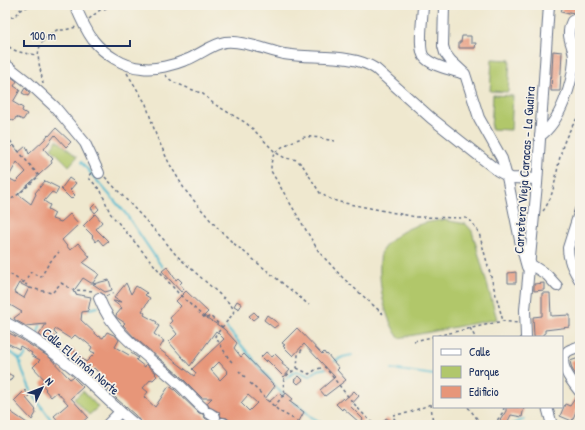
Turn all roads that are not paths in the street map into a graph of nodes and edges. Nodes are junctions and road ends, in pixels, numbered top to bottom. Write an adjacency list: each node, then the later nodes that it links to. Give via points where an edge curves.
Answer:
1 (75, 5): 9 (street, via 83,25 97,44 110,55 136,67 148,69 185,61 217,44 230,42 290,55 335,58 366,64 376,69 463,144)
2 (423, 5): 7 (street, via 423,55 435,64)
3 (444, 5): 7 (street, via 445,53)
4 (549, 5): 8 (street, Carretera Vieja Caracas - La Guaira)
5 (580, 18): 8 (street, via 572,20 568,29 574,58 567,94 554,121)
6 (5, 64): 10 (street, via 44,96 85,143)
7 (465, 74): 9 (street, via 479,118 496,146)
8 (540, 136): 11 (street, Carretera Vieja Caracas - La Guaira)
9 (507, 177): 11 (street); 14 (street, via 521,245)
10 (95, 178)
11 (537, 179): 14 (street, Carretera Vieja Caracas - La Guaira)
12 (580, 210): 13 (street, via 568,248)
13 (570, 262): 15 (street); 16 (street)
14 (529, 268): 17 (street, via 547,275); 20 (street, Carretera Vieja Caracas - La Guaira, via 525,310)
15 (580, 269)
16 (580, 281)
17 (557, 286)
18 (98, 298): 25 (street, via 115,327)
19 (5, 322): 24 (street, Calle El Limón Norte, via 60,358)
20 (526, 336)
21 (580, 346): 22 (street, via 569,350 563,361 567,374)
22 (580, 392)
23 (548, 408): 28 (street)
24 (120, 412): 26 (street); 27 (street, Calle El Limón Norte)
25 (215, 417)
26 (107, 425)
27 (136, 425)
28 (552, 425)

